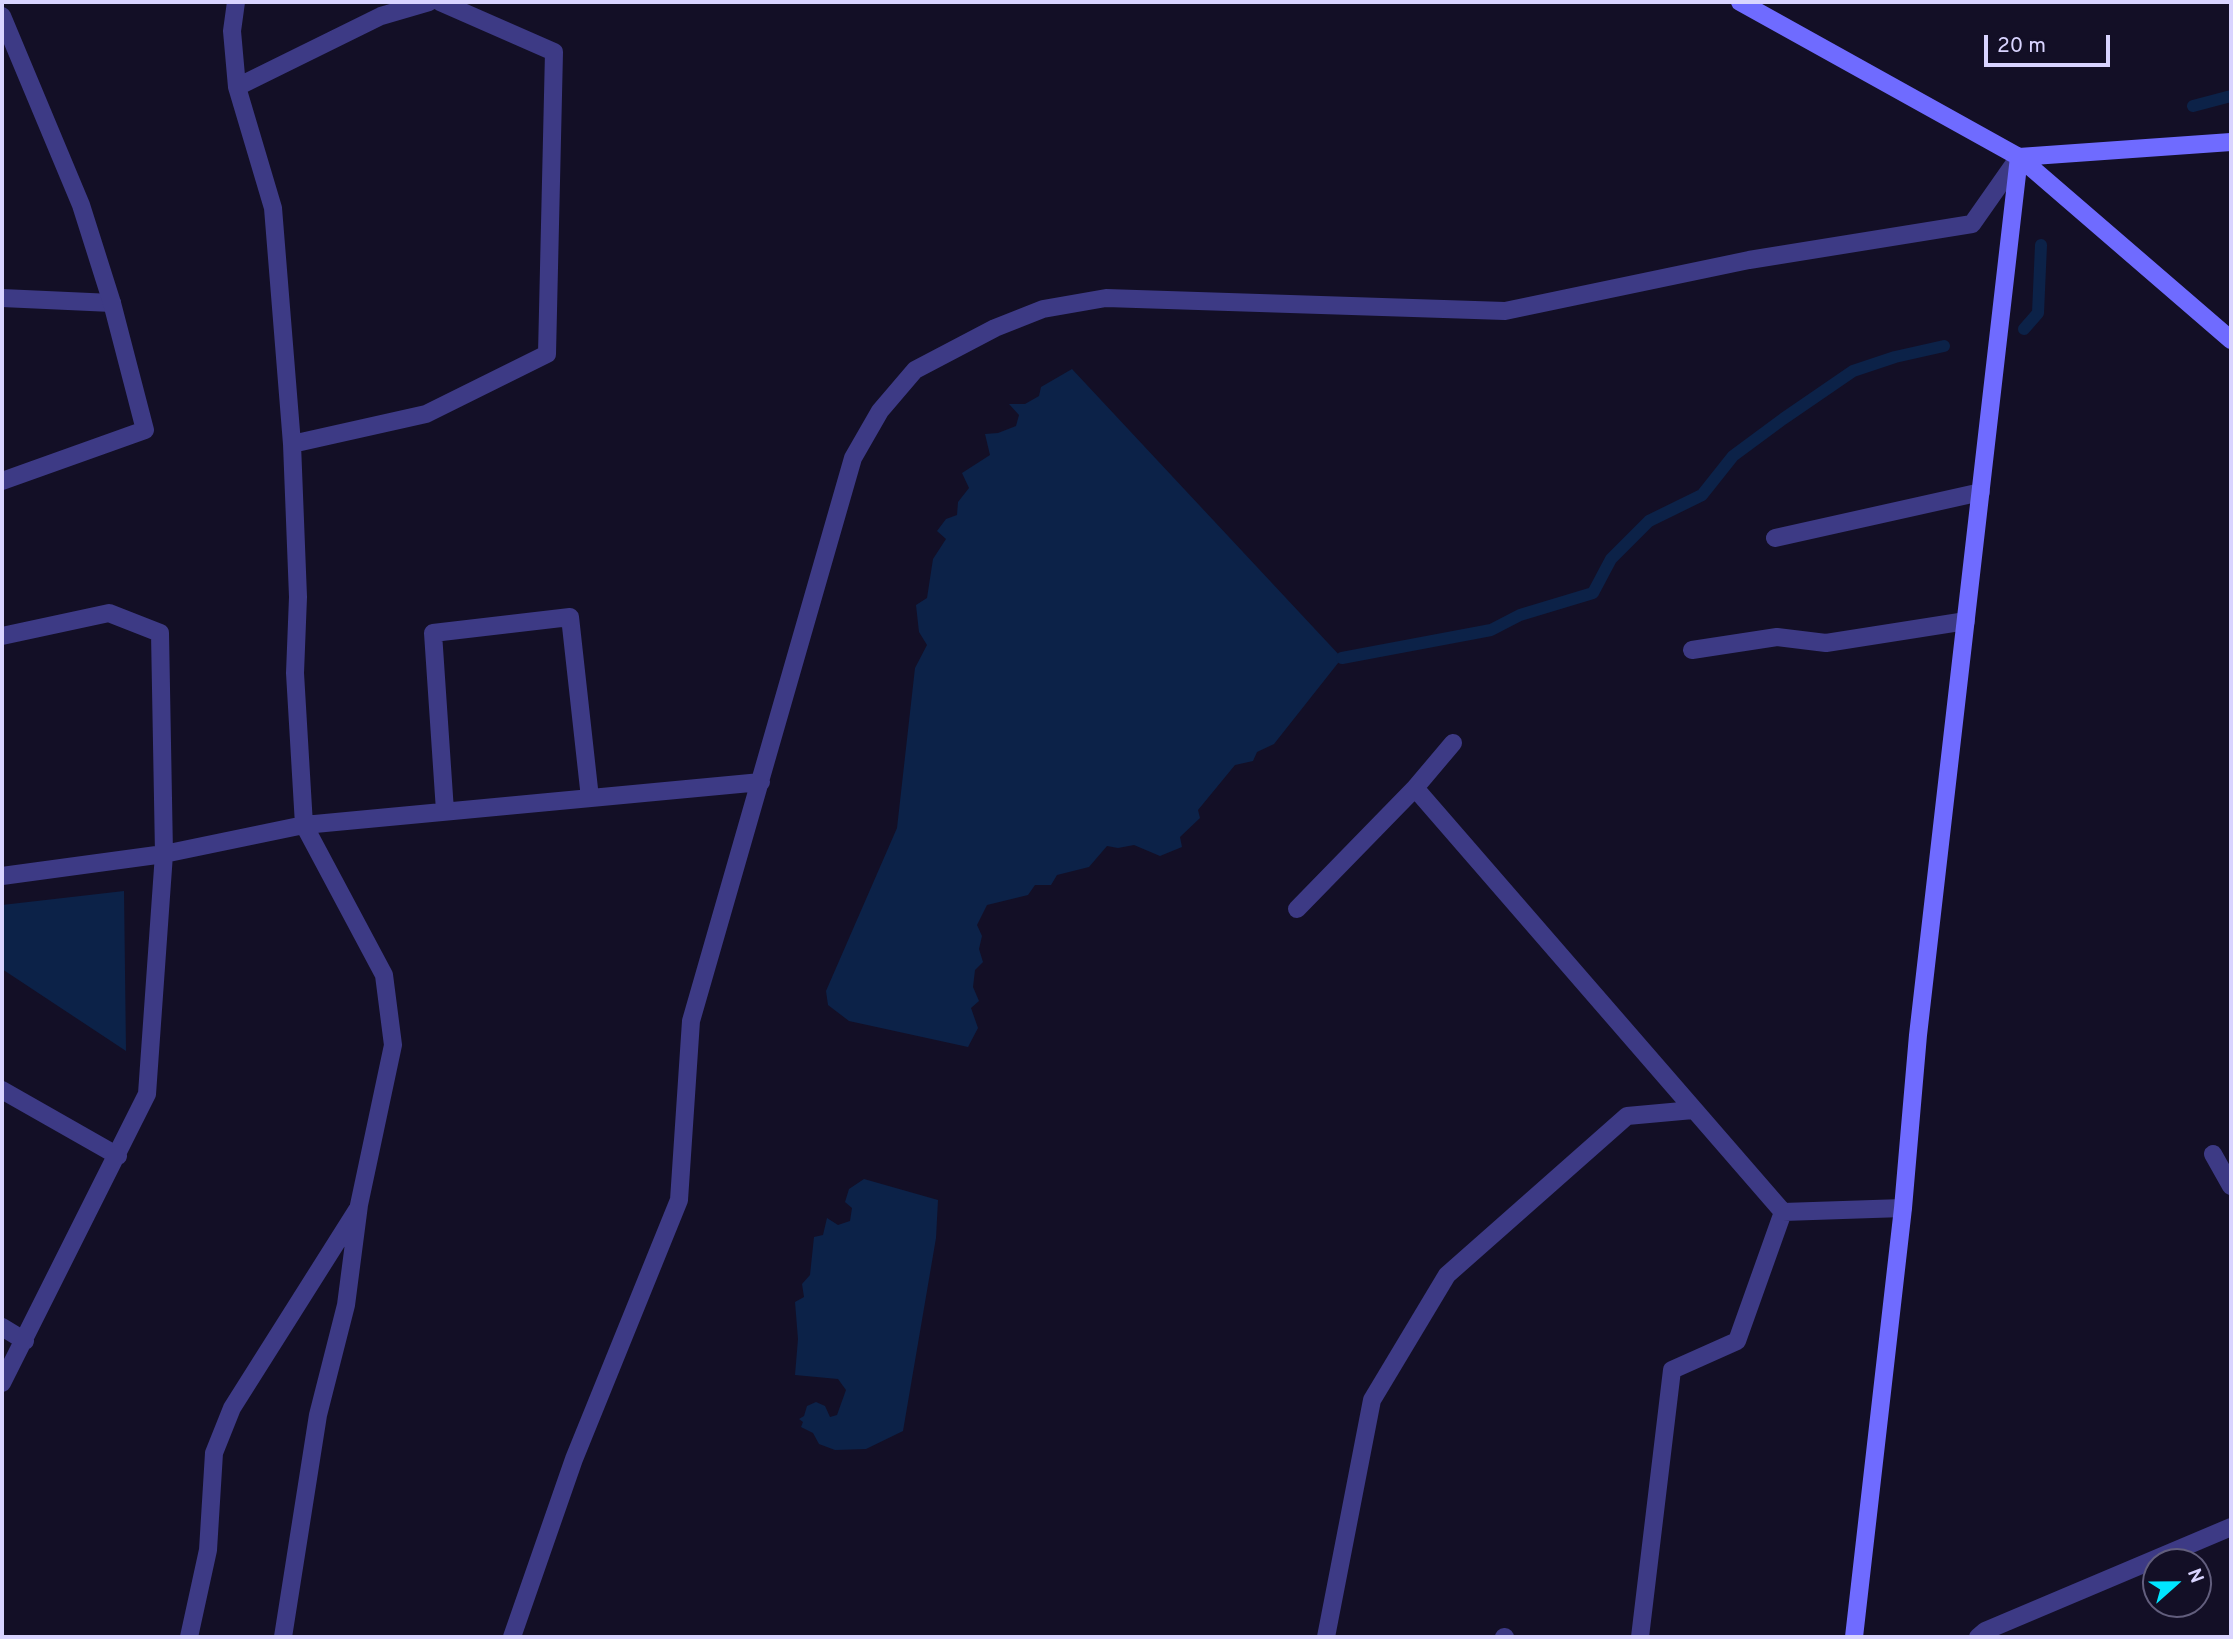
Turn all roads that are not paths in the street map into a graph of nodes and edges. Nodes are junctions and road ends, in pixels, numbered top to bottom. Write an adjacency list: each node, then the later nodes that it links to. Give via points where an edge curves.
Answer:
1 (236, 2): 6 (street, via 232,31)
2 (429, 2): 6 (street, via 381,16)
3 (440, 2): 12 (street, via 554,52 547,354 426,414)
4 (1740, 2): 8 (street)
5 (2, 16): 10 (street, via 81,205)
6 (237, 87): 12 (street, via 273,208)
7 (2231, 142): 8 (street)
8 (2020, 157): 11 (street); 14 (street); 20 (street, via 1972,225 1749,260 1504,311 1106,298 1043,309 995,328 915,370 880,411 853,458)
9 (2, 298): 10 (street)
10 (112, 303): 13 (street, via 145,430)
11 (2231, 340)
12 (292, 444): 24 (street, via 298,597 295,673)
13 (2, 481)
14 (1981, 492): 15 (street); 16 (street)
15 (1775, 538)
16 (1966, 621): 18 (street, via 1826,643 1777,637); 34 (street, via 1918,1035)
17 (2, 636): 25 (street, via 110,612 160,633)
18 (1692, 650)
19 (1453, 743): 21 (street)
20 (761, 782): 22 (street); 43 (street, via 691,1021 679,1200 574,1459)
21 (1415, 788): 27 (street); 29 (street)
22 (590, 798): 23 (street); 23 (street, via 570,617 433,633)
23 (446, 811): 24 (street)
24 (304, 825): 25 (street); 33 (street, via 384,975 393,1045)
25 (164, 854): 26 (street); 31 (street, via 147,1094)
26 (2, 876)
27 (1297, 909)
28 (2, 1090): 31 (street)
29 (1693, 1110): 35 (street); 44 (street, via 1627,1116 1447,1275 1372,1400)
30 (2213, 1154): 32 (street)
31 (118, 1156): 37 (street)
32 (2231, 1186)
33 (359, 1206): 41 (street, via 232,1408 214,1453 208,1550); 42 (street, via 346,1305 318,1415)
34 (1903, 1208): 35 (street); 46 (street)
35 (1783, 1212): 45 (street, via 1737,1341 1672,1370)
36 (2, 1327): 37 (street)
37 (25, 1341): 38 (street)
38 (2, 1383)
39 (2231, 1527): 40 (street)
40 (1984, 1635)
41 (188, 1637)
42 (283, 1637)
43 (512, 1637)
44 (1326, 1637)
45 (1640, 1637)
46 (1854, 1637)

